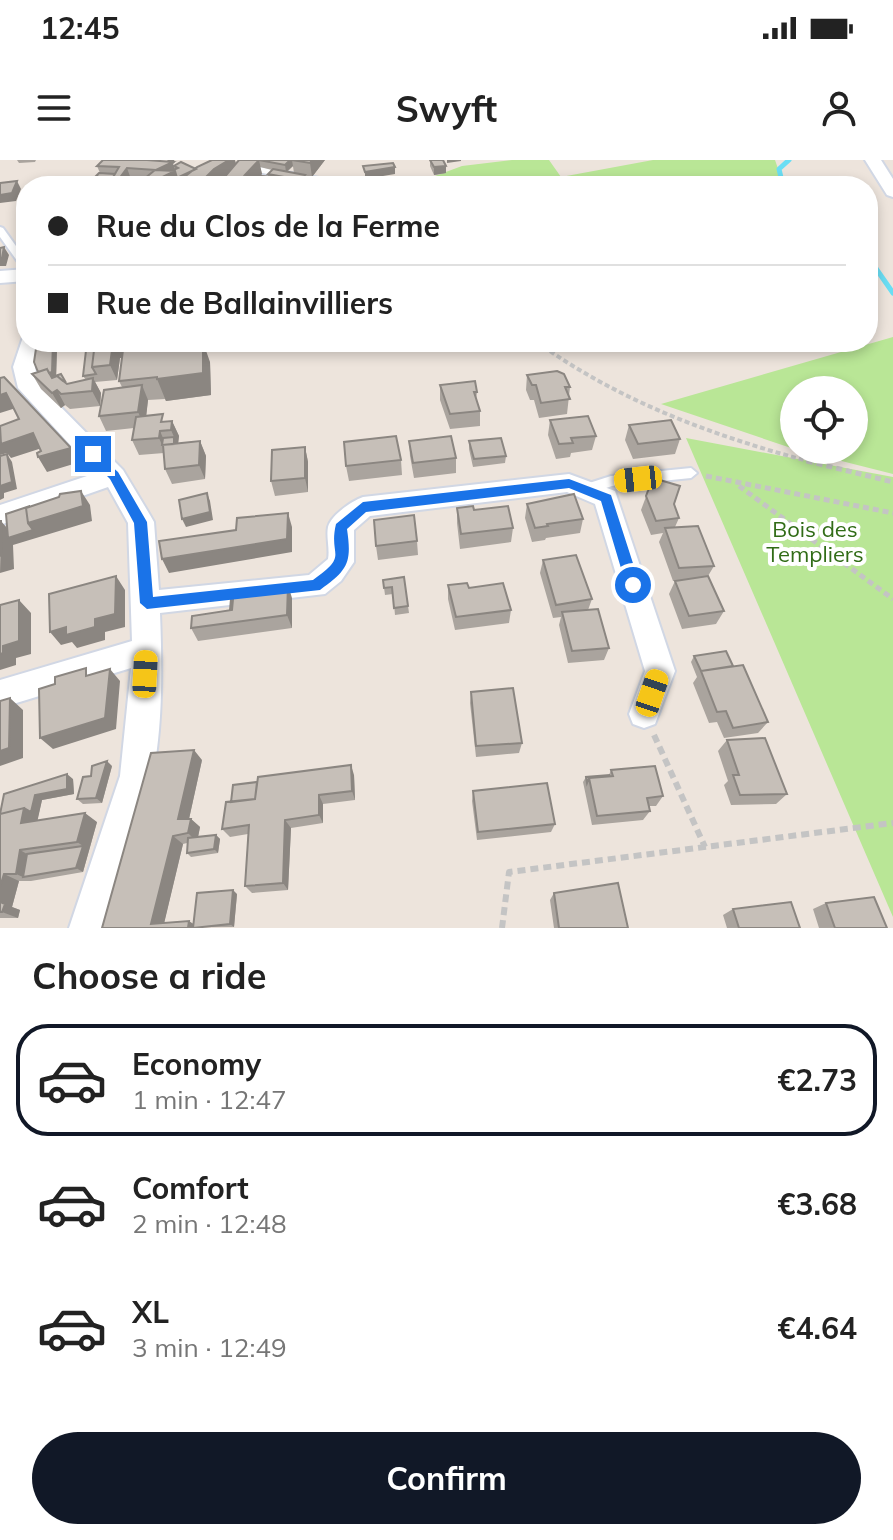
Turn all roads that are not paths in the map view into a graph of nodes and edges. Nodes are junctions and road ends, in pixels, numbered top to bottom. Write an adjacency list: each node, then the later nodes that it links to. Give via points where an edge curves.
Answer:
1 (873, 160): 4 (street)
2 (234, 161): 3 (lane)
3 (301, 176)
4 (891, 186)
5 (0, 230): 6 (lane)
6 (16, 253)
7 (28, 352): 9 (street, via 24,367 29,388)
8 (691, 473): 10 (lane, via 611,481)
9 (114, 476): 11 (street); 12 (street, via 141,522)
10 (588, 489): 12 (street, via 569,483 363,507 341,527 340,564 315,586); 15 (street, via 606,498 660,671)
11 (0, 515)
12 (147, 603): 13 (street)
13 (147, 650): 14 (street); 16 (street, via 136,776)
14 (0, 694)
15 (644, 714)
16 (87, 928)

